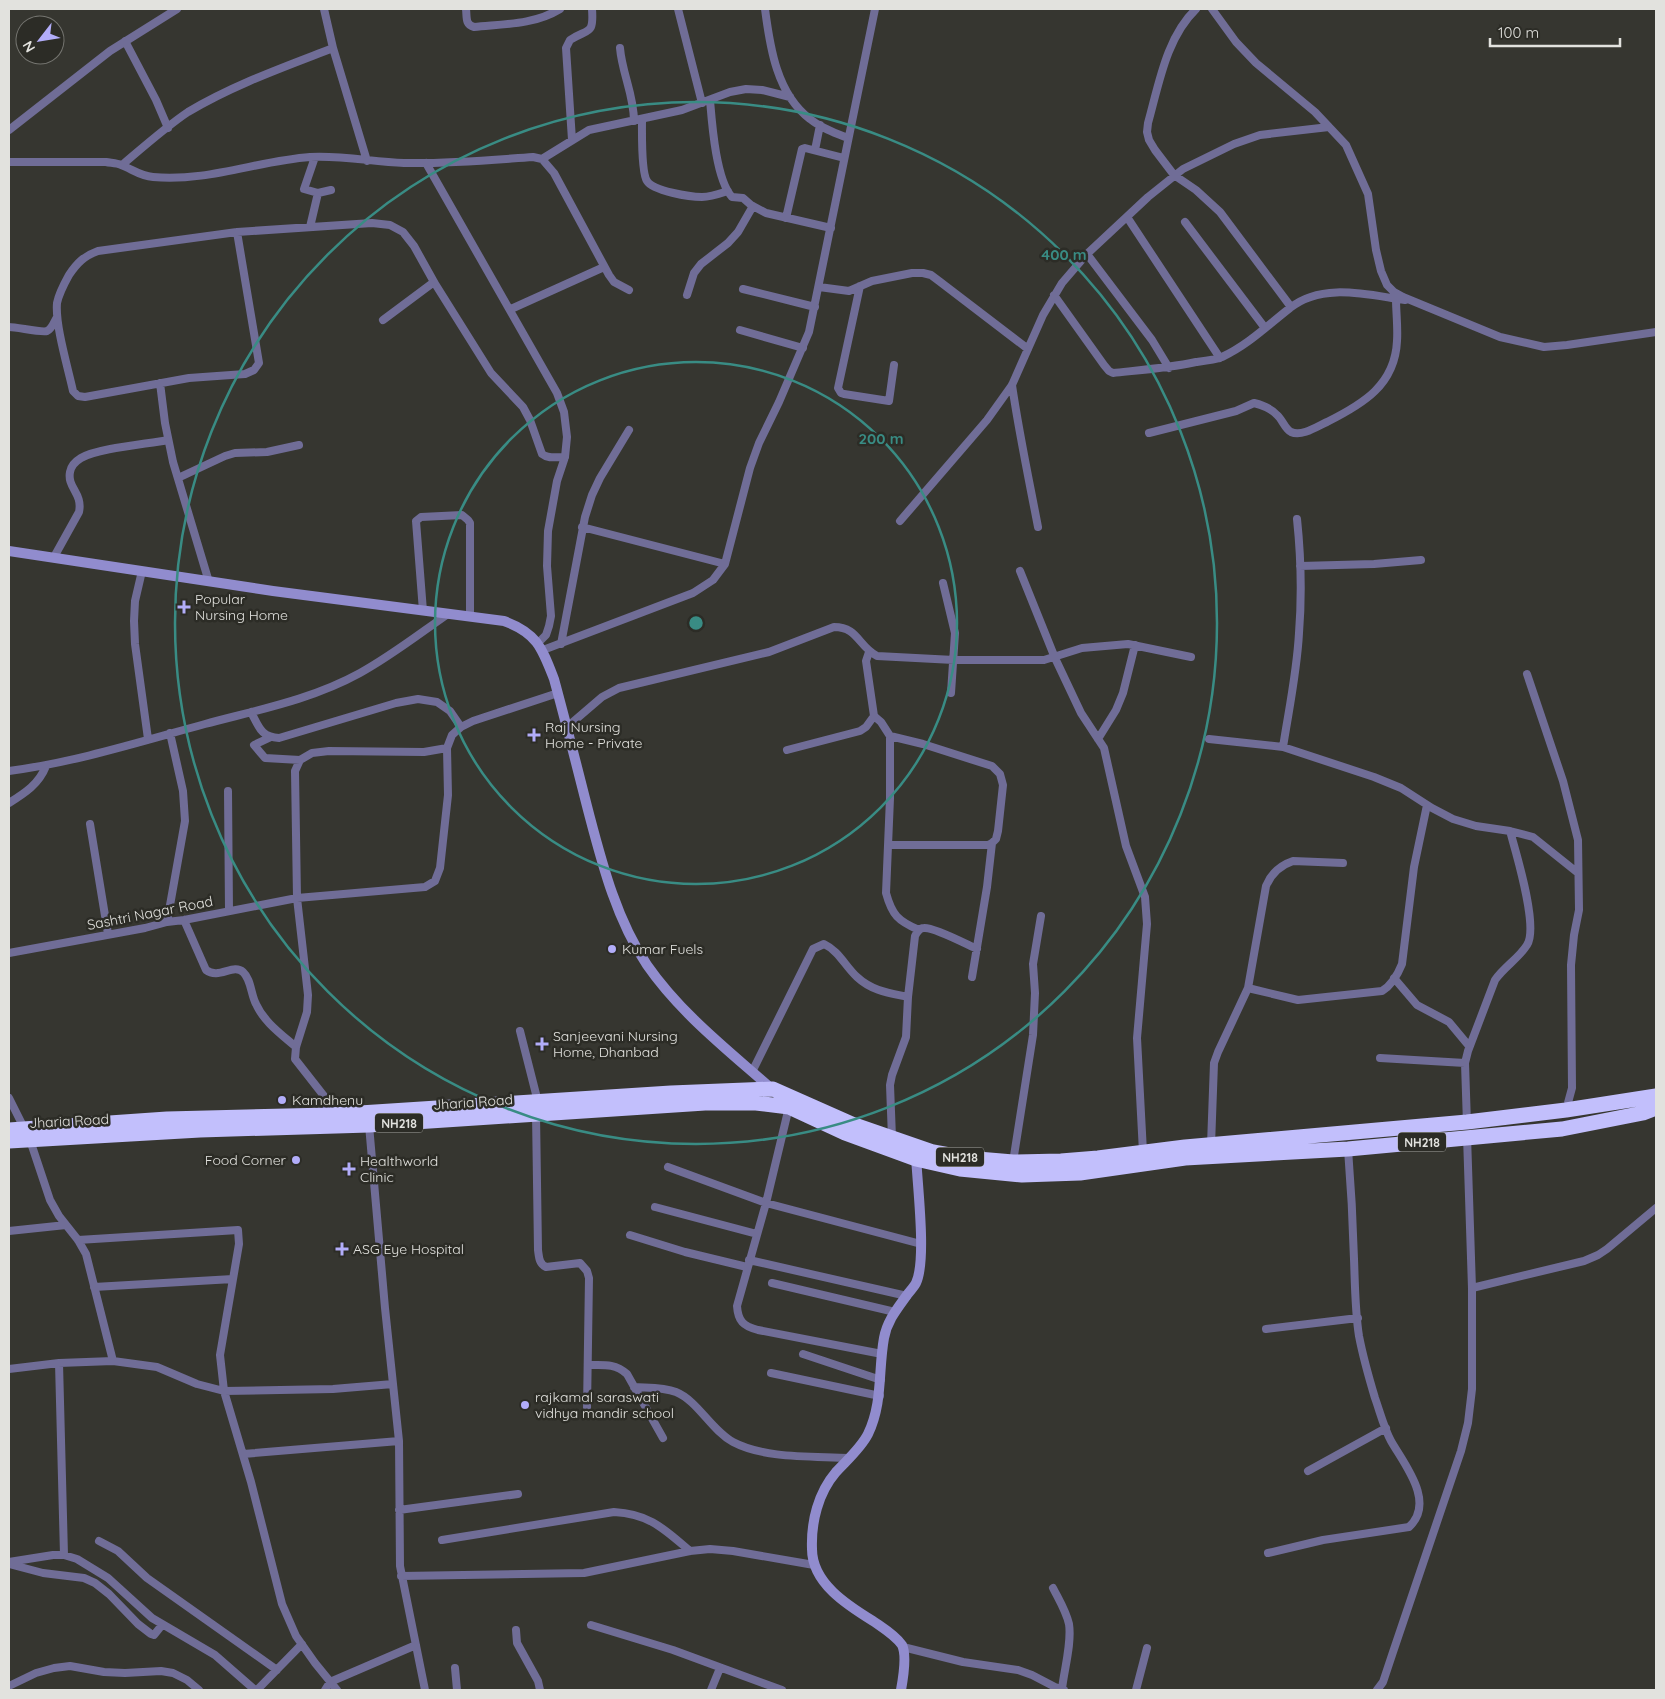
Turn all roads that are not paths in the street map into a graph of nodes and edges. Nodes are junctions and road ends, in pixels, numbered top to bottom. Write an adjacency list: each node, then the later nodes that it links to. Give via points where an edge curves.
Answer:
1 (178, 9): 11 (street)
2 (324, 9): 12 (street)
3 (466, 9): 4 (street, via 467,22 474,27 534,20)
4 (560, 9)
5 (592, 9): 22 (street, via 590,29 570,40 566,48)
6 (678, 9): 15 (street)
7 (765, 9): 14 (street, via 771,49)
8 (875, 9): 21 (street)
9 (1196, 9): 31 (street, via 1175,37 1148,123 1149,140)
10 (1212, 9): 18 (street, via 1256,63)
11 (125, 41): 19 (street); 20 (street)
12 (333, 48): 19 (street, via 217,97 187,113); 27 (street)
13 (620, 48): 16 (street)
14 (790, 97): 15 (street, via 746,89); 17 (street, via 810,120)
15 (706, 102): 16 (street); 33 (street, via 716,154)
16 (638, 120): 22 (street, via 598,127); 33 (street, via 644,175 651,185 688,196 711,196)
17 (820, 125): 21 (street); 23 (street)
18 (1330, 127): 31 (street, via 1260,135 1202,158); 52 (street, via 1346,145 1368,194 1376,250 1387,285)
19 (168, 128): 30 (street)
20 (9, 130)
21 (848, 138): 26 (street)
22 (572, 140): 25 (street)
23 (815, 150): 26 (street); 37 (street, via 801,150)
24 (315, 157): 27 (street); 30 (street, via 274,161 195,177 151,177 137,174); 34 (street, via 304,188)
25 (542, 158): 29 (street); 43 (street, via 554,173)
26 (844, 158): 40 (street)
27 (367, 161): 29 (street)
28 (9, 162): 30 (street, via 106,162)
29 (426, 163): 55 (street)
30 (122, 165)
31 (1174, 175): 36 (street); 54 (street, via 1220,212)
32 (331, 190): 34 (street)
33 (728, 191): 35 (street, via 732,197 743,198)
34 (318, 193): 39 (street)
35 (752, 206): 37 (street, via 766,214); 50 (street, via 738,232 700,264)
36 (1127, 217): 42 (street); 64 (street)
37 (786, 218): 40 (street)
38 (1185, 222): 59 (street)
39 (310, 226): 41 (street); 44 (street, via 390,225 403,232 414,246)
40 (830, 228): 46 (street)
41 (237, 232): 56 (street, via 98,251 86,256 62,286); 67 (street, via 259,363 245,374)
42 (1087, 254): 49 (street); 66 (street, via 1152,340)
43 (604, 266): 48 (street, via 614,282); 55 (street)
44 (434, 282): 57 (street); 73 (street, via 490,373 523,407 542,454 550,458)
45 (860, 286): 46 (street, via 849,291); 63 (street, via 877,279 912,273 930,275); 65 (street, via 838,388 844,394 889,401)
46 (819, 287): 53 (street)
47 (743, 288): 53 (street)
48 (629, 290)
49 (1054, 295): 63 (street); 66 (street, via 1109,371)
50 (687, 296)
51 (1396, 299): 52 (street); 54 (street, via 1360,293 1326,293); 70 (street, via 1396,352 1387,378 1378,390 1342,414 1300,433 1291,432 1272,410 1254,403 1236,411)
52 (1412, 301): 61 (street, via 1500,336 1544,347)
53 (815, 307): 62 (street)
54 (1290, 307): 59 (street)
55 (511, 309): 73 (street, via 564,412)
56 (57, 318): 58 (street, via 46,332); 67 (street, via 73,390 78,396)
57 (383, 320)
58 (9, 328)
59 (1265, 328): 64 (street)
60 (740, 330): 62 (street)
61 (1656, 332)
62 (803, 348): 82 (street, via 759,443)
63 (1028, 349): 68 (street)
64 (1220, 358): 66 (street)
65 (894, 365)
66 (1169, 368)
67 (160, 383): 71 (street)
68 (1012, 385): 76 (street, via 987,420); 78 (street)
69 (629, 430): 77 (street, via 596,487)
70 (1149, 432)
71 (168, 440): 74 (street); 80 (street, via 99,452 74,463 70,480 81,504)
72 (299, 445): 74 (street, via 224,456)
73 (565, 456): 93 (street, via 548,531 550,626)
74 (178, 478): 86 (street)
75 (1297, 519): 83 (street)
76 (900, 520)
77 (582, 527): 82 (street); 91 (street)
78 (1038, 527)
79 (9, 551): 80 (main road)
80 (54, 557): 85 (main road)
81 (1421, 560): 83 (street)
82 (724, 564): 91 (street, via 713,580 693,594)
83 (1300, 566): 111 (street, via 1299,633)
84 (1020, 571): 95 (street)
85 (142, 572): 86 (main road); 108 (street, via 134,621)
86 (209, 582): 88 (main road)
87 (943, 583): 97 (street, via 955,633)
88 (422, 611): 89 (main road); 90 (street, via 416,521 421,517 462,515 470,523)
89 (448, 614): 90 (main road); 101 (street, via 359,673 321,691)
90 (470, 617): 93 (main road, via 504,621 516,626 526,631)
91 (562, 644): 93 (street)
92 (1135, 645): 95 (street, via 1082,648); 96 (street); 109 (street, via 1123,693)
93 (540, 647): 100 (main road)
94 (869, 652): 97 (street, via 877,656); 102 (street, via 866,661); 104 (street, via 851,631 834,627 769,652 619,688 602,697)
95 (1055, 658): 97 (street); 109 (street, via 1081,713)
96 (1191, 658)
97 (954, 660): 99 (street)
98 (1527, 674): 125 (street, via 1568,798 1578,840)
99 (951, 692)
100 (558, 693): 103 (street); 104 (main road)
101 (251, 712): 105 (street); 107 (street, via 262,732)
102 (874, 716): 106 (street); 113 (street, via 860,731)
103 (461, 727): 107 (street, via 450,711 437,702 418,699 280,738); 112 (street)
104 (567, 728): 144 (main road, via 602,862 631,938 669,993)
105 (170, 733): 108 (street); 130 (street, via 183,791 185,821)
106 (890, 736): 122 (street, via 992,766 1000,774 1003,785 998,831); 123 (street)
107 (271, 737): 114 (street, via 254,746 264,758)
108 (148, 739): 115 (street)
109 (1098, 739): 163 (street, via 1104,748 1126,846 1145,897 1147,924 1137,1038)
110 (1209, 739): 111 (street)
111 (1283, 747): 119 (street, via 1374,777 1401,788)
112 (447, 748): 114 (street, via 424,752 329,751 312,753); 126 (street, Sashtri Nagar Road, via 448,795 440,868 435,881 425,887)
113 (787, 750)
114 (300, 760): 126 (street, via 295,770)
115 (46, 766): 116 (street); 118 (street, via 36,784)
116 (9, 771)
117 (228, 791): 127 (street)
118 (9, 803)
119 (1427, 805): 121 (street, via 1453,819 1476,826); 136 (street, via 1414,867 1402,964)
120 (90, 824): 132 (street)
121 (1510, 830): 125 (street, via 1534,837); 140 (street, via 1524,886 1530,938 1523,951 1495,980)
122 (992, 843): 123 (street); 133 (street)
123 (888, 846): 131 (street, via 886,893 889,902 898,919)
124 (1343, 863): 137 (street, via 1292,861 1268,880)
125 (1578, 873): 151 (street, via 1579,910 1571,965 1572,1088)
126 (297, 898): 127 (street, Sashtri Nagar Road); 141 (street, via 308,995 307,1012)
127 (229, 912): 129 (street, Sashtri Nagar Road)
128 (1041, 916): 166 (street, via 1033,964 1034,1035)
129 (184, 920): 130 (street, Sashtri Nagar Road); 141 (street, via 206,970 217,974 232,969 243,972 260,1012)
130 (167, 922): 132 (street, Sashtri Nagar Road)
131 (919, 930): 133 (street, via 932,930); 138 (street, via 915,936)
132 (108, 934): 134 (street, Sashtri Nagar Road)
133 (977, 949): 135 (street)
134 (9, 953)
135 (972, 977)
136 (1394, 978): 137 (street, via 1382,991 1315,999 1291,999); 140 (street, via 1417,1005 1449,1022)
137 (1248, 988): 160 (street, via 1214,1063)
138 (908, 997): 144 (street, via 879,991 868,985 832,948 824,944 813,949); 157 (street, via 906,1037 890,1085)
139 (520, 1031): 149 (street)
140 (1469, 1046): 143 (street)
141 (296, 1047): 152 (street, via 295,1060 324,1096)
142 (1380, 1058): 143 (street)
143 (1465, 1063): 153 (street)
144 (752, 1072): 145 (main road)
145 (773, 1090): 148 (main road); 149 (highway, Jharia Road / NH218, via 671,1093); 157 (highway, NH218)
146 (1656, 1096): 151 (highway, NH218)
147 (9, 1098): 156 (street)
148 (789, 1107): 149 (highway, Jharia Road / NH218, via 705,1103); 162 (highway, NH218, via 846,1133); 168 (street)
149 (537, 1108): 152 (highway, Jharia Road / NH218); 154 (highway, Jharia Road / NH218); 190 (street, via 539,1256 541,1264 546,1267 580,1263 587,1271)
150 (1656, 1108): 158 (highway, NH218, via 1562,1129)
151 (1566, 1110): 153 (highway, NH218)
152 (328, 1120): 154 (highway, Jharia Road / NH218); 156 (highway, Jharia Road / NH218, via 200,1130)
153 (1466, 1122): 158 (street); 160 (highway, NH218)
154 (369, 1125): 194 (street)
155 (9, 1130): 156 (highway, Jharia Road / NH218)
156 (27, 1135): 159 (highway, Jharia Road / NH218); 171 (street, via 50,1200)
157 (892, 1138): 162 (highway, NH218)
158 (1467, 1138): 161 (highway, NH218); 181 (street)
159 (9, 1140)
160 (1211, 1144): 164 (highway, NH218)
161 (1348, 1149): 164 (highway, NH218); 184 (street)
162 (916, 1152): 165 (highway, NH218, via 970,1170 1022,1175 1080,1173); 166 (highway, NH218); 176 (main road)
163 (1143, 1152): 165 (highway, NH218); 166 (highway, NH218, via 1061,1161)
164 (1185, 1152): 165 (highway, NH218)
165 (1158, 1156)
166 (1013, 1162)
167 (668, 1167): 168 (street)
168 (766, 1203): 173 (street); 176 (street)
169 (655, 1207): 173 (street)
170 (1656, 1208): 181 (street, via 1598,1255)
171 (66, 1225): 172 (street); 175 (street)
172 (9, 1231)
173 (757, 1234): 177 (street)
174 (630, 1235): 177 (street, via 685,1252)
175 (78, 1240): 178 (street, via 238,1230); 180 (street, via 86,1254)
176 (921, 1244): 182 (main road, via 920,1269)
177 (748, 1263): 182 (street); 187 (street, via 737,1306 737,1316 742,1324 758,1330)
178 (233, 1279): 180 (street); 196 (street, via 220,1355)
179 (772, 1283): 183 (street)
180 (94, 1287): 188 (street)
181 (1472, 1288): 242 (street, via 1472,1389 1468,1422 1383,1682)
182 (907, 1296): 183 (main road)
183 (895, 1312): 187 (main road, via 887,1324)
184 (1358, 1318): 185 (street); 199 (street, via 1369,1378)
185 (1266, 1330)
186 (803, 1354): 193 (street)
187 (882, 1354): 193 (main road)
188 (113, 1361): 189 (street); 196 (street, via 158,1367 197,1384)
189 (59, 1363): 191 (street); 211 (street)
190 (588, 1365): 195 (street, via 608,1364 621,1368); 198 (street)
191 (9, 1369)
192 (771, 1372): 197 (street)
193 (881, 1380): 197 (main road)
194 (393, 1384): 196 (street); 201 (street)
195 (634, 1387): 200 (street); 203 (street, via 676,1392 716,1430 745,1448 773,1454)
196 (224, 1391): 202 (street)
197 (880, 1396): 203 (main road, via 868,1436)
198 (587, 1408)
199 (1386, 1428): 204 (street); 210 (street, via 1416,1486 1419,1501 1415,1522 1409,1527 1322,1540)
200 (663, 1438)
201 (399, 1441): 202 (street); 206 (street)
202 (243, 1454): 219 (street, via 282,1604)
203 (849, 1458): 213 (main road, via 823,1491 817,1508 812,1535)
204 (1308, 1471)
205 (518, 1494): 206 (street)
206 (399, 1510): 214 (street)
207 (442, 1540): 209 (street, via 614,1512 631,1513 657,1524)
208 (99, 1541): 225 (street, via 118,1551 147,1578)
209 (690, 1551): 213 (street, via 733,1551); 214 (street, via 584,1573)
210 (1268, 1553)
211 (64, 1555): 212 (street); 216 (street, via 108,1578)
212 (9, 1563): 216 (street, via 43,1573 84,1578 109,1594 151,1634 157,1633)
213 (814, 1565): 221 (main road, via 841,1600 891,1633)
214 (401, 1576): 220 (street)
215 (1053, 1588): 240 (street, via 1069,1624)
216 (162, 1625): 231 (street, via 216,1655)
217 (591, 1626): 224 (street, via 673,1650)
218 (516, 1630): 236 (street, via 517,1643)
219 (302, 1644): 225 (street); 226 (street)
220 (416, 1645): 226 (street); 234 (street)
221 (903, 1646): 228 (street, via 964,1662 1018,1670 1032,1675); 239 (main road)
222 (1148, 1648): 241 (street)
223 (455, 1668): 235 (street)
224 (720, 1668): 229 (street); 237 (street)
225 (277, 1670): 231 (street)
226 (330, 1682): 232 (street); 233 (street)
227 (9, 1686): 230 (street, via 54,1668 70,1666 104,1672 173,1673)
228 (1044, 1686): 240 (street)
229 (772, 1689): 238 (street)
230 (199, 1690)
231 (256, 1690)
232 (325, 1690)
233 (337, 1690)
234 (426, 1690)
235 (457, 1690)
236 (540, 1690)
237 (711, 1690)
238 (782, 1690)
239 (902, 1690)
240 (1063, 1690)
241 (1136, 1690)
242 (1376, 1690)

